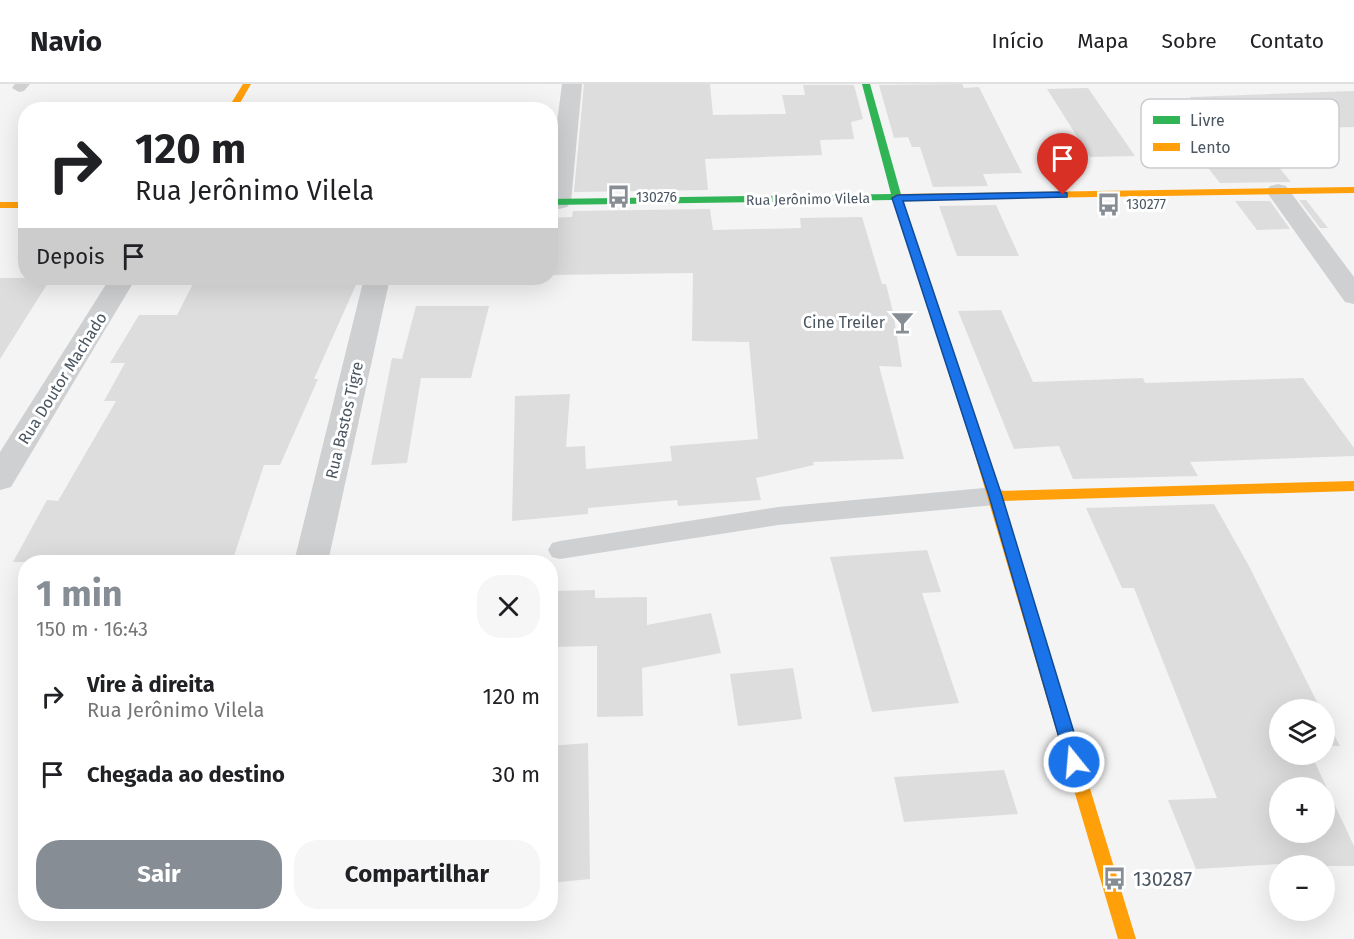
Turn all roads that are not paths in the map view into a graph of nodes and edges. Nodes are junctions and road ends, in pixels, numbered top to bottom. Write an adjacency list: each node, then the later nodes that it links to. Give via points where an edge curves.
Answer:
1 (248, 84): 4 (street)
2 (572, 84): 5 (street)
3 (866, 84): 8 (street)
4 (236, 102)
5 (558, 181)
6 (1354, 190): 7 (street, Rua Jerônimo Vilela)
7 (1278, 191): 8 (street, Rua Jerônimo Vilela); 14 (street)
8 (897, 198): 9 (street, Rua Jerônimo Vilela); 17 (street)
9 (558, 202)
10 (0, 205): 11 (street)
11 (18, 205)
12 (119, 285): 15 (street, Rua Doutor Machado)
13 (375, 285): 19 (street, Rua Bastos Tigre)
14 (1354, 297)
15 (0, 478)
16 (1354, 486): 17 (street)
17 (995, 496): 18 (lane, via 778,516); 20 (street)
18 (560, 550)
19 (313, 555)
20 (1127, 939)

